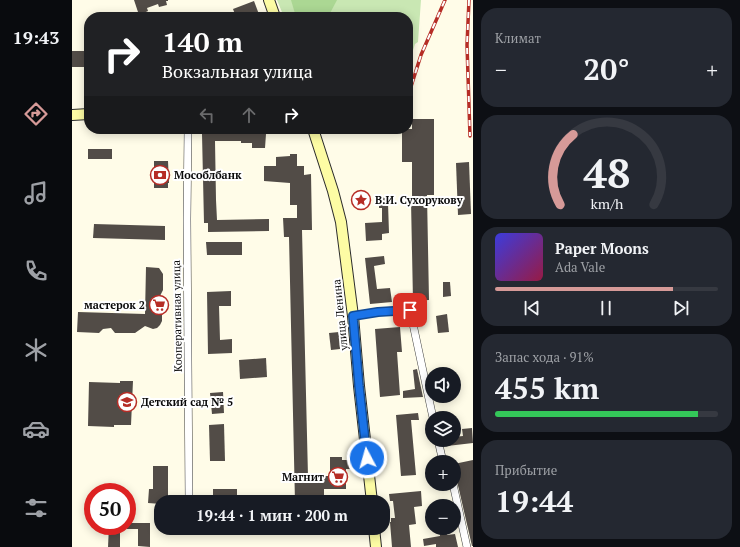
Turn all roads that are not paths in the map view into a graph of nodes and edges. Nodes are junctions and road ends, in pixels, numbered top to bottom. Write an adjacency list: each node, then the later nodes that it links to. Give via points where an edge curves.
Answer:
1 (269, 0): 2 (main road)
2 (273, 12)
3 (84, 114): 4 (main road)
4 (72, 115)
5 (188, 134): 10 (street, Кооперативная улица)
6 (315, 134): 7 (main road, улица Ленина, via 334,191 341,222)
7 (353, 316): 8 (street, via 410,310); 11 (main road, улица Ленина)
8 (432, 411)
9 (455, 491): 14 (street)
10 (189, 495)
11 (371, 495)
12 (375, 535): 13 (main road)
13 (376, 547)
14 (467, 547)

